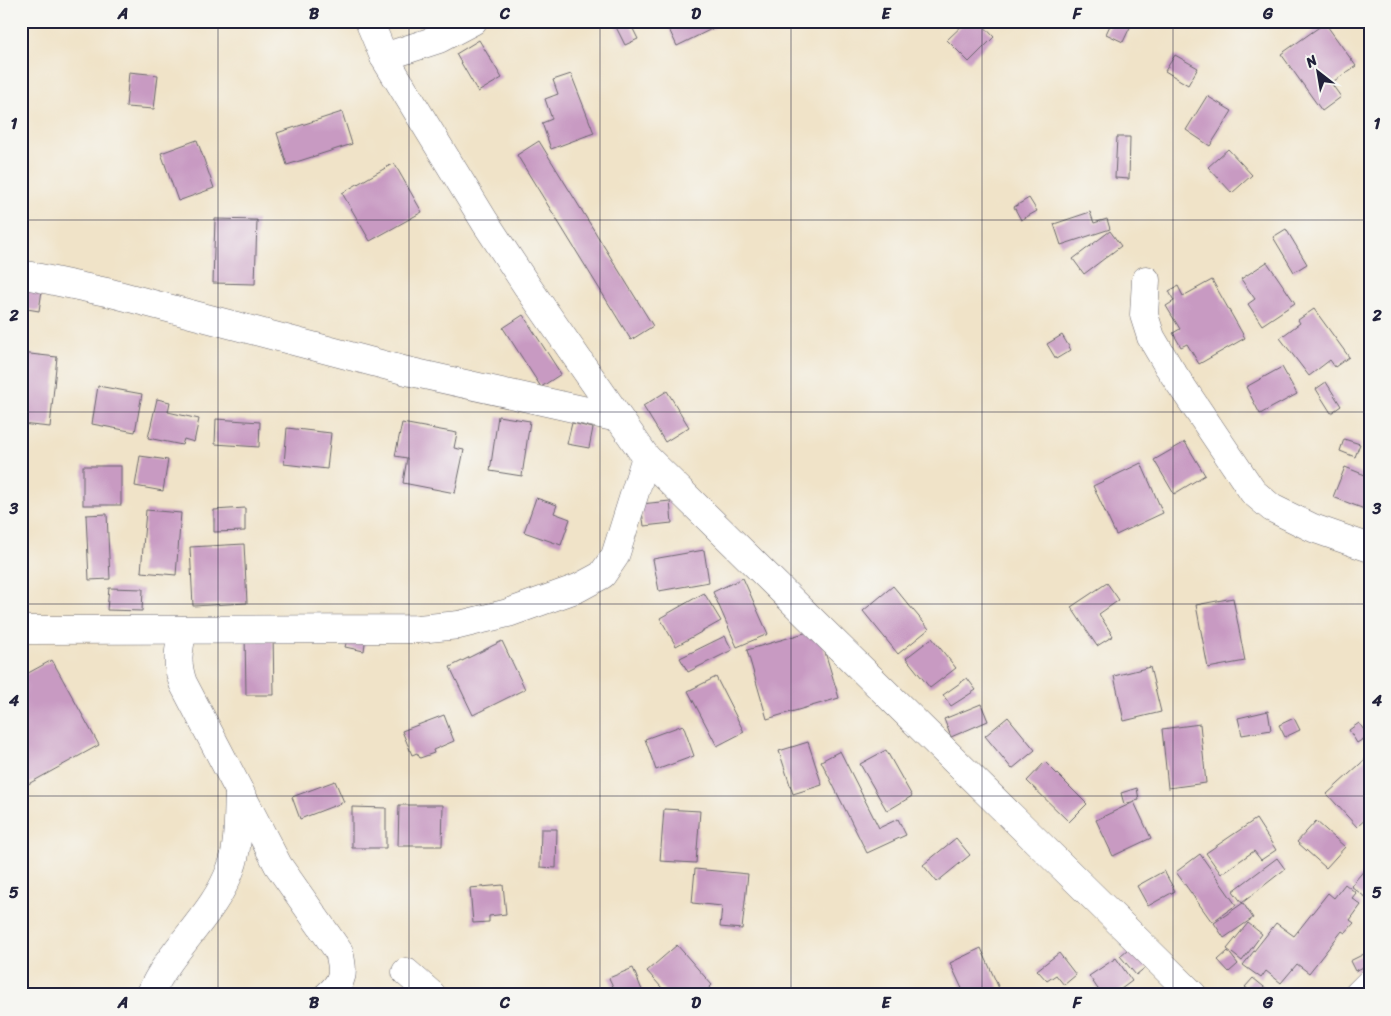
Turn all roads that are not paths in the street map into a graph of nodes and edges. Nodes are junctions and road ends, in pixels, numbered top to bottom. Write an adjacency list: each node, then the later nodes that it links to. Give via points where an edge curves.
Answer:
1 (369, 21): 3 (street)
2 (472, 21): 3 (street, via 439,38)
3 (384, 57): 6 (street, via 490,230)
4 (21, 274): 6 (street, via 111,293 407,371)
5 (1146, 280): 8 (street, via 1144,315 1151,337 1254,492 1272,508 1313,528)
6 (618, 418): 7 (street)
7 (646, 457): 10 (street, via 615,556 602,575 578,588 508,613 459,625 418,629); 17 (street)
8 (1370, 548)
9 (21, 630): 10 (street)
10 (183, 630): 11 (street, via 178,669)
11 (239, 787): 14 (street, via 232,868 213,904 166,966); 15 (street, via 278,865 339,952 342,976)
12 (406, 972): 16 (street)
13 (1370, 983): 18 (street)
14 (150, 995)
15 (328, 995)
16 (432, 995)
17 (1193, 995)
18 (1358, 995)

